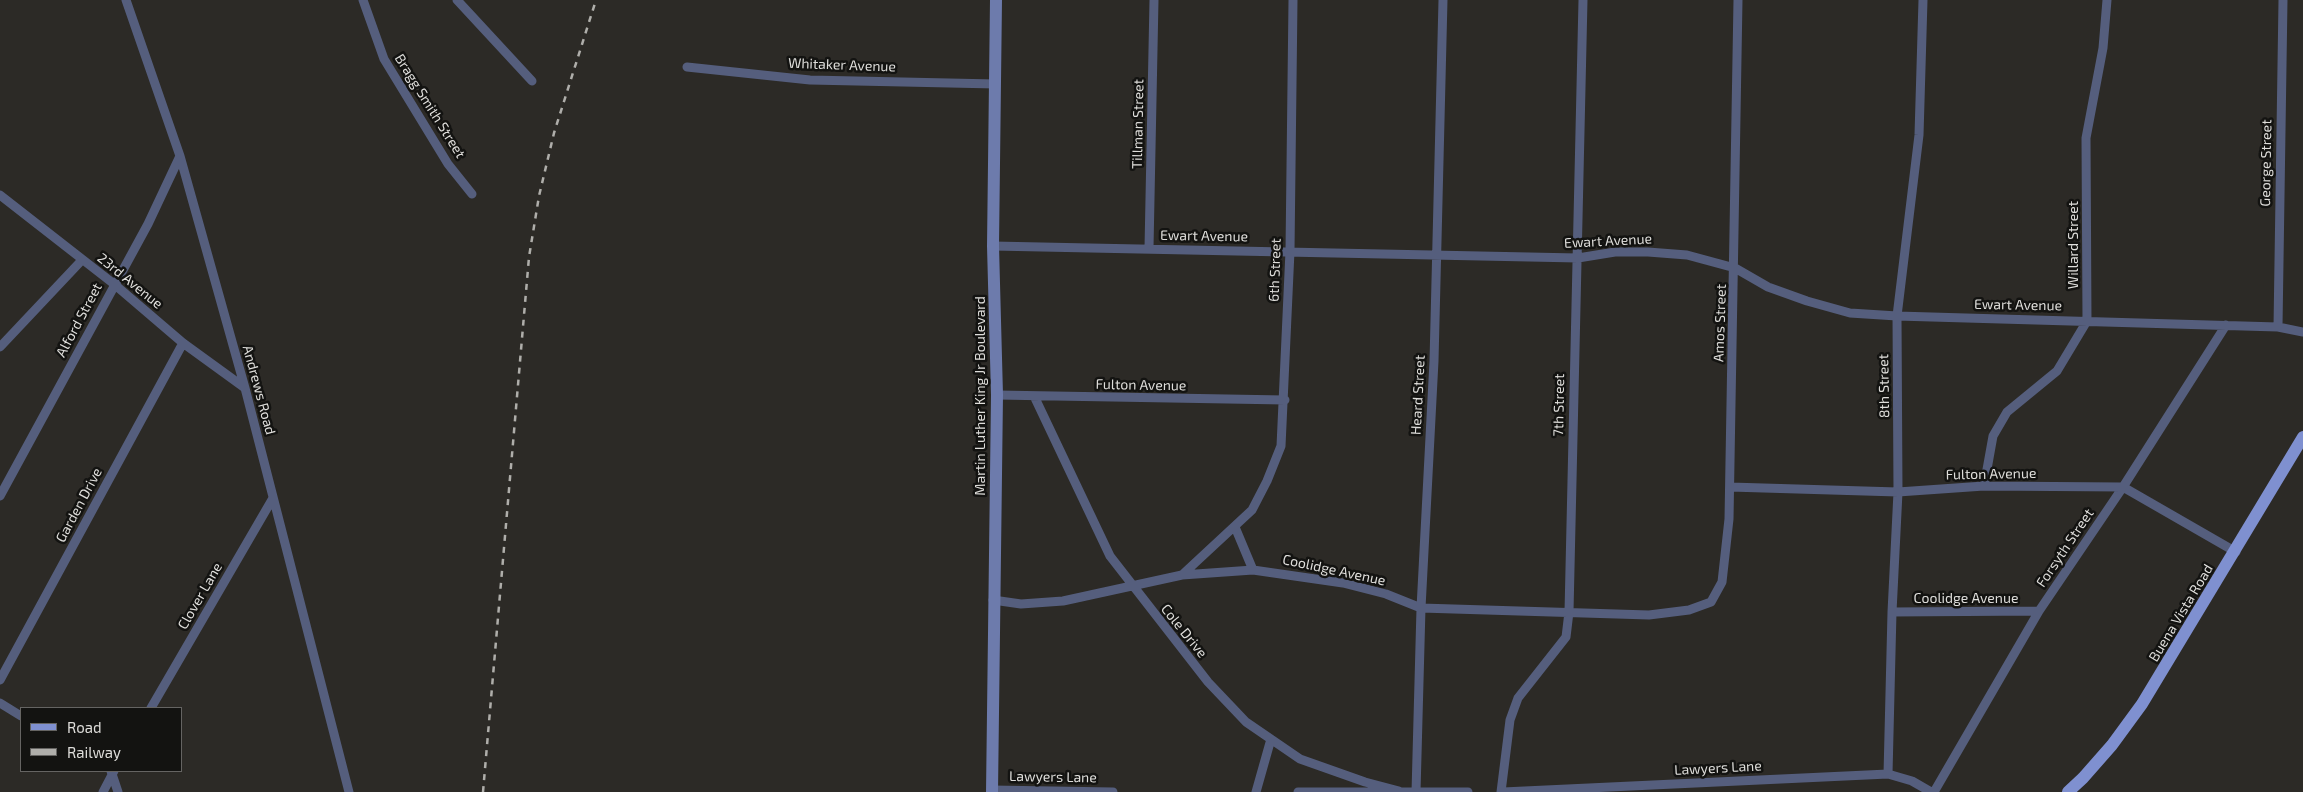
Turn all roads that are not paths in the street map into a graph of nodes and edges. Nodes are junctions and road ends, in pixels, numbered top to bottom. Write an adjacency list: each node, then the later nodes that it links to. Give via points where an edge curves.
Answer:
1 (126, 0): 16 (street, Andrews Road)
2 (363, 0): 17 (street, Bragg Smith Street, via 384,60 448,164)
3 (457, 0): 14 (street)
4 (996, 0): 15 (main road, Martin Luther King Jr Boulevard)
5 (1154, 0): 20 (street, Tillman Street)
6 (1294, 0): 21 (street, 6th Street)
7 (1443, 0): 22 (street, Heard Street)
8 (1583, 0): 23 (street, 7th Street)
9 (1738, 0): 25 (street, Amos Street)
10 (1923, 0): 27 (street, 8th Street, via 1919,135)
11 (2107, 0): 28 (street, Willard Street, via 2103,48 2086,138)
12 (2283, 0): 30 (street, George Street)
13 (687, 67): 15 (street, Whitaker Avenue, via 810,80)
14 (532, 81)
15 (996, 84): 19 (main road, Martin Luther King Jr Boulevard)
16 (180, 156): 26 (street, Alford Street, via 148,224); 34 (street, Andrews Road)
17 (472, 194)
18 (0, 195): 24 (street, 23rd Avenue)
19 (993, 246): 20 (street, Ewart Avenue); 35 (main road, Martin Luther King Jr Boulevard)
20 (1149, 248): 21 (street, Ewart Avenue)
21 (1290, 251): 22 (street, Ewart Avenue); 37 (street, 6th Street)
22 (1437, 254): 23 (street, Ewart Avenue); 51 (street, Heard Street)
23 (1578, 258): 25 (street, Ewart Avenue, via 1615,252 1648,252 1687,255); 53 (street, 7th Street)
24 (82, 260): 26 (street, 23rd Avenue); 33 (street)
25 (1735, 268): 27 (street, Ewart Avenue, via 1768,287 1807,301 1850,313); 40 (street, Amos Street)
26 (114, 284): 32 (street, 23rd Avenue); 43 (street, Alford Street)
27 (1897, 316): 28 (street, Ewart Avenue); 42 (street, 8th Street)
28 (2087, 321): 29 (street, Ewart Avenue); 39 (street, via 2057,371 2006,412 1993,436)
29 (2226, 325): 30 (street, Ewart Avenue); 41 (street, Forsyth Street)
30 (2278, 327): 31 (street, Ewart Avenue)
31 (2303, 332)
32 (182, 343): 34 (street, 23rd Avenue); 56 (street, Garden Drive)
33 (0, 347)
34 (245, 388): 44 (street, Andrews Road)
35 (996, 396): 36 (street, Fulton Avenue); 50 (main road, Martin Luther King Jr Boulevard)
36 (1035, 398): 37 (street, Fulton Avenue); 49 (street, Cole Drive, via 1110,556)
37 (1284, 400): 45 (street, 6th Street, via 1281,446 1252,510)
38 (2303, 437): 46 (main road, Buena Vista Road)
39 (1984, 486): 41 (street, Fulton Avenue); 42 (street, Fulton Avenue)
40 (1730, 487): 42 (street, Fulton Avenue); 54 (street, Amos Street, via 1722,582 1711,602)
41 (2122, 487): 46 (street, Fulton Avenue); 52 (street, Forsyth Street)
42 (1898, 492): 55 (street, 8th Street)
43 (0, 496)
44 (273, 498): 58 (street, Clover Lane); 67 (street, Andrews Road)
45 (1235, 527): 47 (street); 48 (street, 6th Street)
46 (2236, 552): 76 (main road, Buena Vista Road, via 2142,704 2106,752)
47 (1253, 570): 48 (street, Coolidge Avenue); 51 (street, Coolidge Avenue, via 1343,583 1386,594)
48 (1182, 575): 49 (street, Coolidge Avenue)
49 (1132, 586): 50 (street, Coolidge Avenue, via 1063,601 1021,604); 60 (street, Cole Drive, via 1208,682 1246,722)
50 (993, 600): 64 (main road, Martin Luther King Jr Boulevard)
51 (1421, 608): 53 (street, Coolidge Avenue); 72 (street, Heard Street)
52 (2039, 611): 55 (street, Coolidge Avenue); 75 (street, Forsyth Street)
53 (1569, 612): 54 (street, Coolidge Avenue, via 1649,615); 74 (street, 7th Street, via 1566,636 1518,698 1510,720)
54 (1671, 612)
55 (1892, 612): 63 (street, 8th Street)
56 (0, 680)
57 (0, 703): 59 (street)
58 (151, 707)
59 (20, 715)
60 (1271, 739): 69 (street); 71 (street, Cole Drive, via 1300,759)
61 (113, 772): 65 (street)
62 (113, 772): 66 (street)
63 (1888, 774): 74 (street, Lawyers Lane); 75 (street, Lawyers Lane, via 1912,781)
64 (992, 791): 68 (street, Lawyers Lane)
65 (103, 792)
66 (118, 792)
67 (349, 792)
68 (1113, 792)
69 (1256, 792)
70 (1298, 792): 71 (street)
71 (1399, 792): 72 (street)
72 (1416, 792): 73 (street)
73 (1468, 792)
74 (1502, 792)
75 (1932, 792)
76 (2068, 792)

